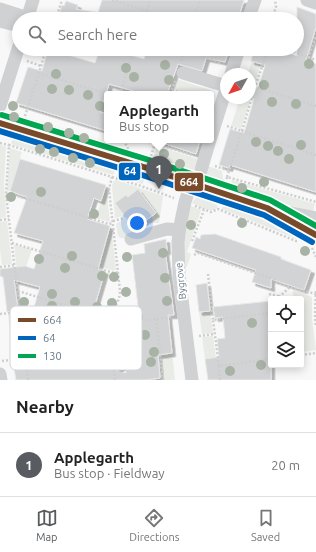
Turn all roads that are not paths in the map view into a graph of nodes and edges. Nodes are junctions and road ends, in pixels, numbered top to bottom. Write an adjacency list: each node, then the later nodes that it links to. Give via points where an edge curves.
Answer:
1 (33, 0): 6 (street)
2 (255, 0): 7 (street)
3 (307, 0): 4 (street)
4 (316, 3)
5 (0, 9): 8 (street)
6 (28, 12)
7 (251, 12)
8 (12, 15)
9 (0, 21): 10 (street)
10 (12, 21)
11 (16, 56): 17 (street)
12 (237, 56): 13 (street)
13 (233, 68)
14 (183, 73): 15 (street)
15 (220, 84)
16 (222, 104): 19 (street, Bygrove)
17 (0, 106)
18 (0, 123): 21 (street)
19 (214, 129)
20 (210, 143): 21 (street, Bygrove, via 199,177)
21 (194, 184): 22 (street); 24 (street, Bygrove, via 185,202)
22 (267, 208): 23 (street); 25 (street)
23 (316, 218)
24 (179, 230): 26 (street, via 161,231); 29 (street, Bygrove, via 178,259)
25 (316, 235)
26 (131, 239)
27 (0, 374): 28 (street)
28 (1, 380)
29 (192, 380)

